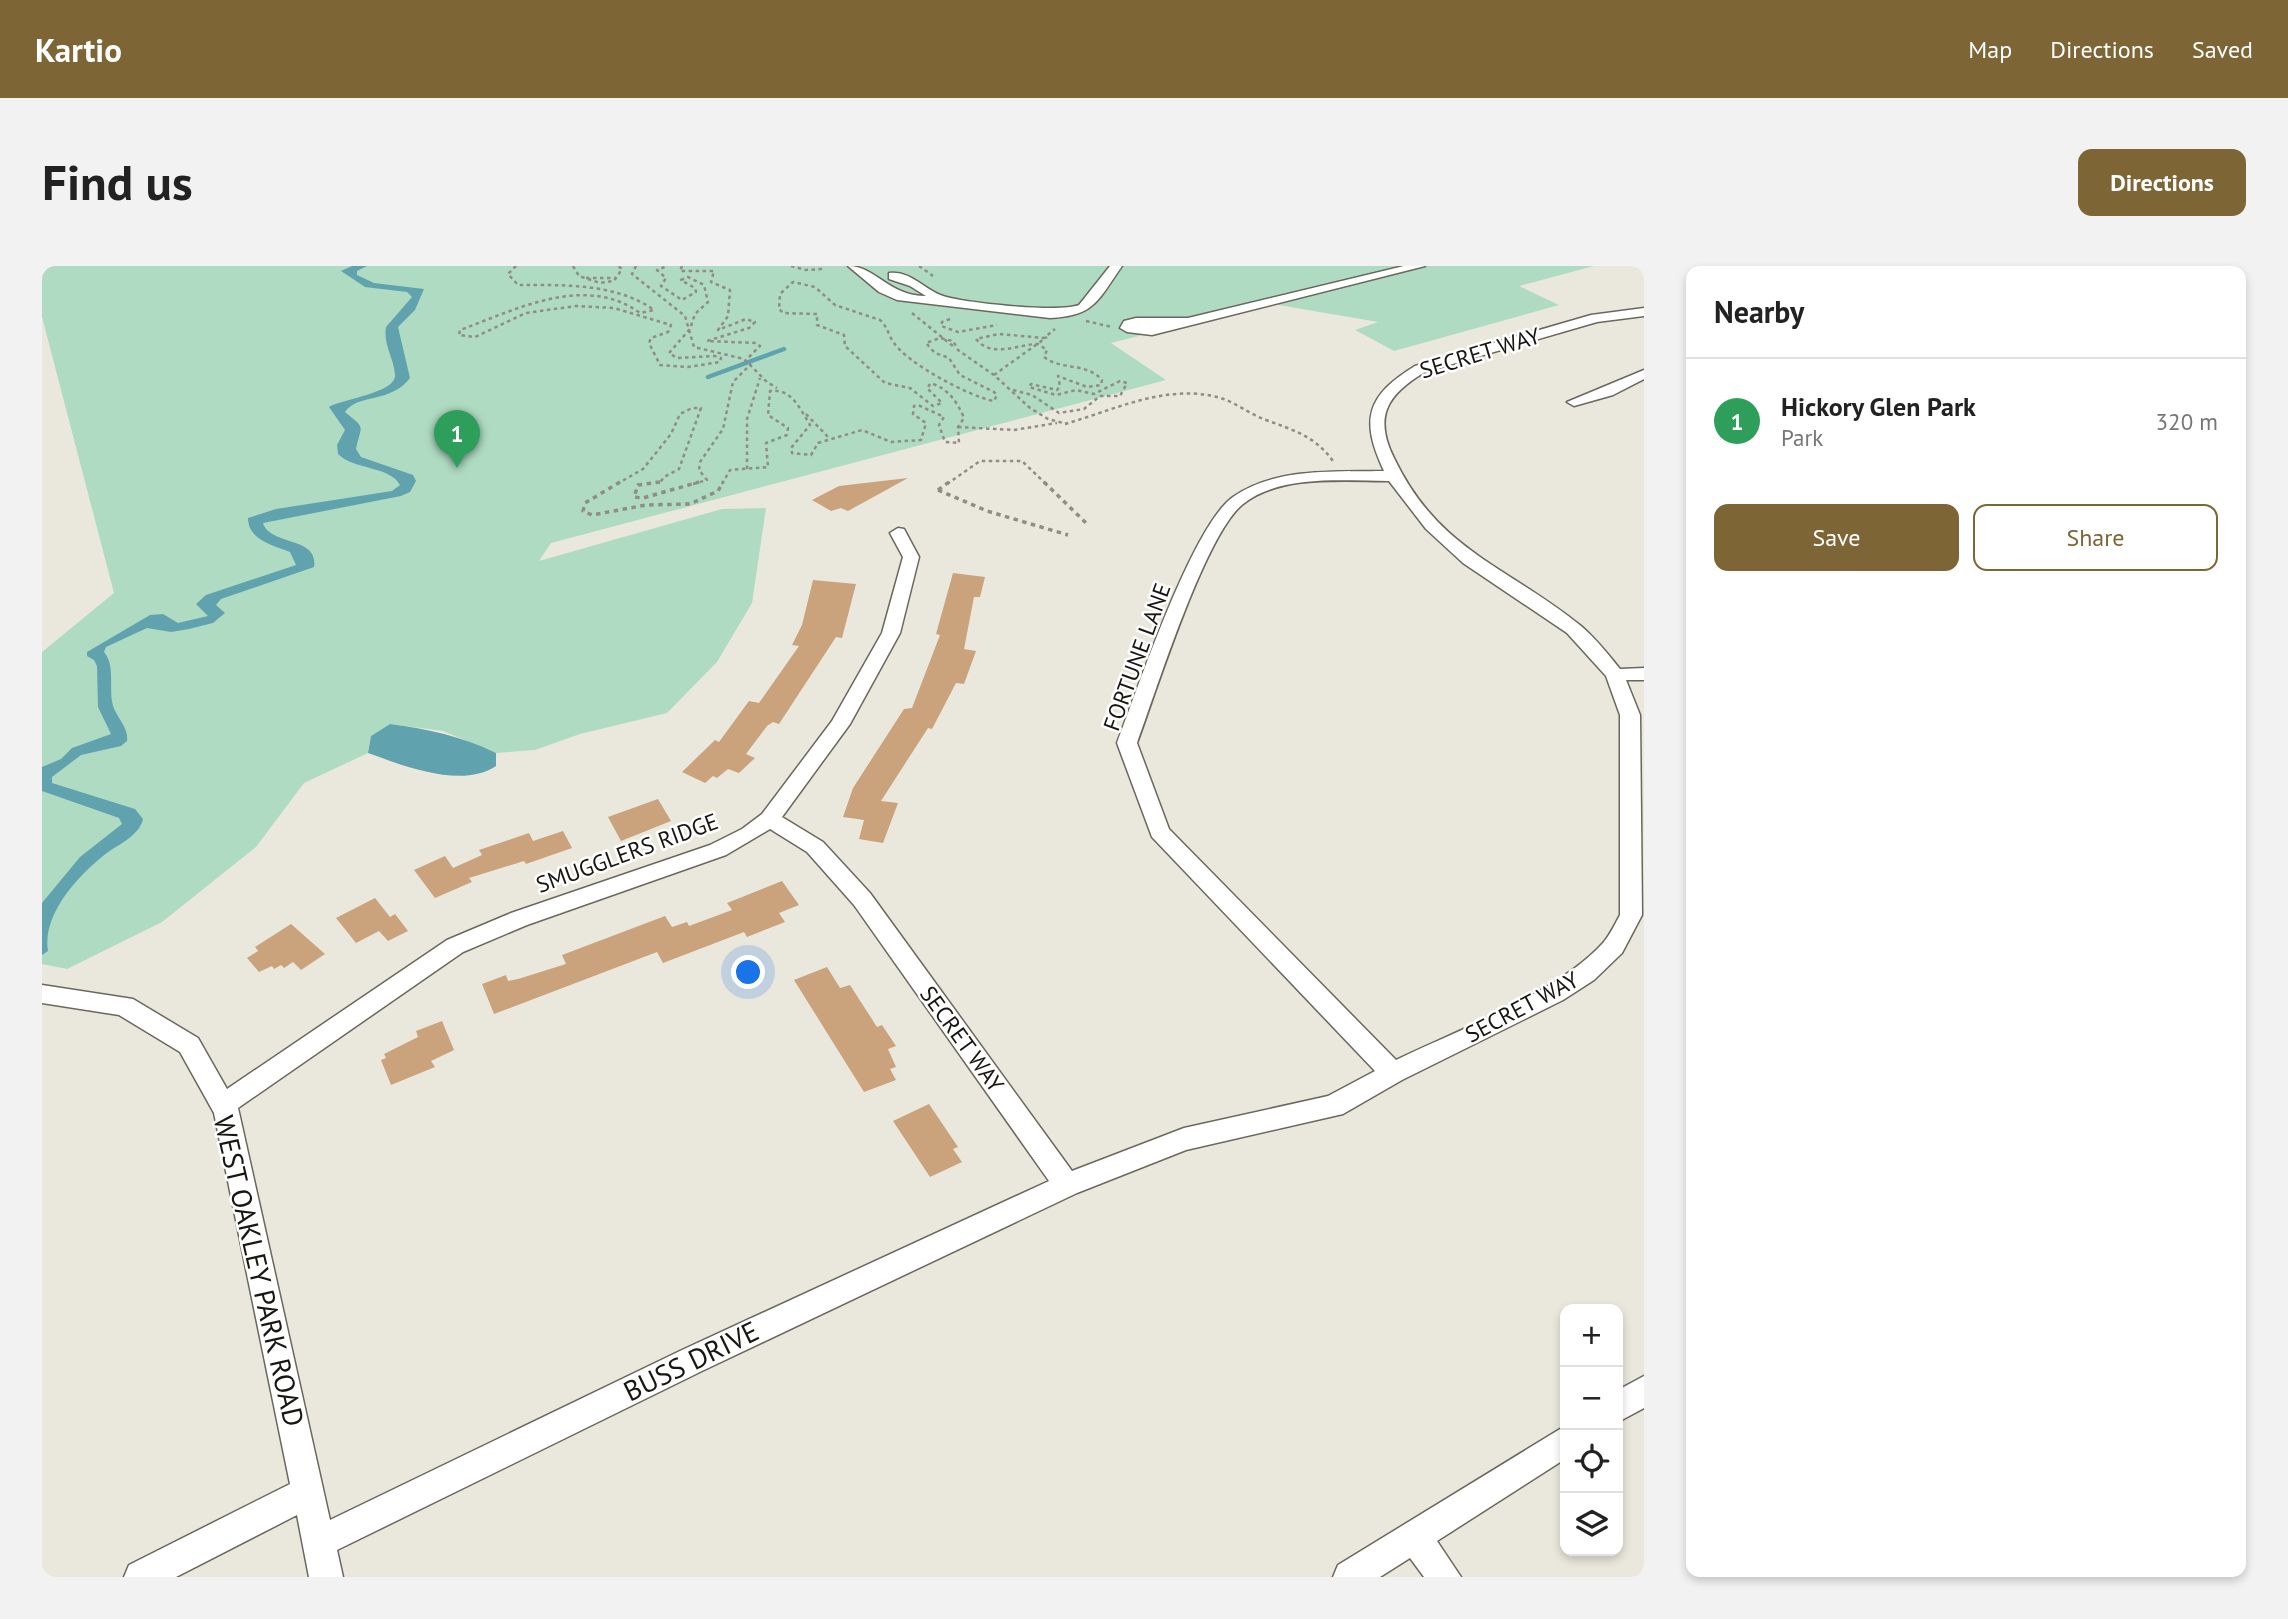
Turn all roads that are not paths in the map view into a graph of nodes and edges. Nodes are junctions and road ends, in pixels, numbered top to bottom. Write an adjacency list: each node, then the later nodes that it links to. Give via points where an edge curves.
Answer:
1 (854, 266): 5 (street, via 904,301)
2 (1116, 266): 5 (street, via 1084,308 1073,313)
3 (1419, 266): 7 (street, via 1187,323 1136,322)
4 (893, 276): 5 (street)
5 (939, 299)
6 (1644, 312): 10 (street, SECRET WAY, via 1596,318 1407,376 1381,401 1377,422 1380,446)
7 (1127, 328)
8 (1644, 374): 9 (street)
9 (1574, 402)
10 (1394, 475): 13 (street, SECRET WAY, via 1432,526 1491,576 1573,629); 16 (street, FORTUNE LANE, via 1284,481 1236,502 1206,544 1127,743 1160,832)
11 (898, 533): 14 (street, SMUGGLERS RIDGE, via 911,557 891,633 840,724)
12 (1644, 674): 13 (street)
13 (1615, 675): 16 (street, SECRET WAY, via 1630,715 1631,915 1614,947 1586,974 1555,993)
14 (769, 819): 17 (street, SMUGGLERS RIDGE, via 718,850 455,946); 18 (street, SECRET WAY, via 815,847 862,899)
15 (42, 994): 17 (street, WEST OAKLEY PARK ROAD, via 124,1006 189,1045)
16 (1393, 1073): 18 (street, SECRET WAY, via 1334,1106 1184,1139)
17 (223, 1105): 22 (street, WEST OAKLEY PARK ROAD)
18 (1067, 1185): 24 (street, BUSS DRIVE)
19 (1644, 1391): 20 (street)
20 (1623, 1404)
21 (1560, 1444): 23 (street)
22 (309, 1492): 24 (street, WEST OAKLEY PARK ROAD); 25 (street)
23 (1414, 1537): 27 (street); 28 (street)
24 (319, 1542): 26 (street, WEST OAKLEY PARK ROAD)
25 (141, 1577)
26 (326, 1577)
27 (1350, 1577)
28 (1444, 1577)

